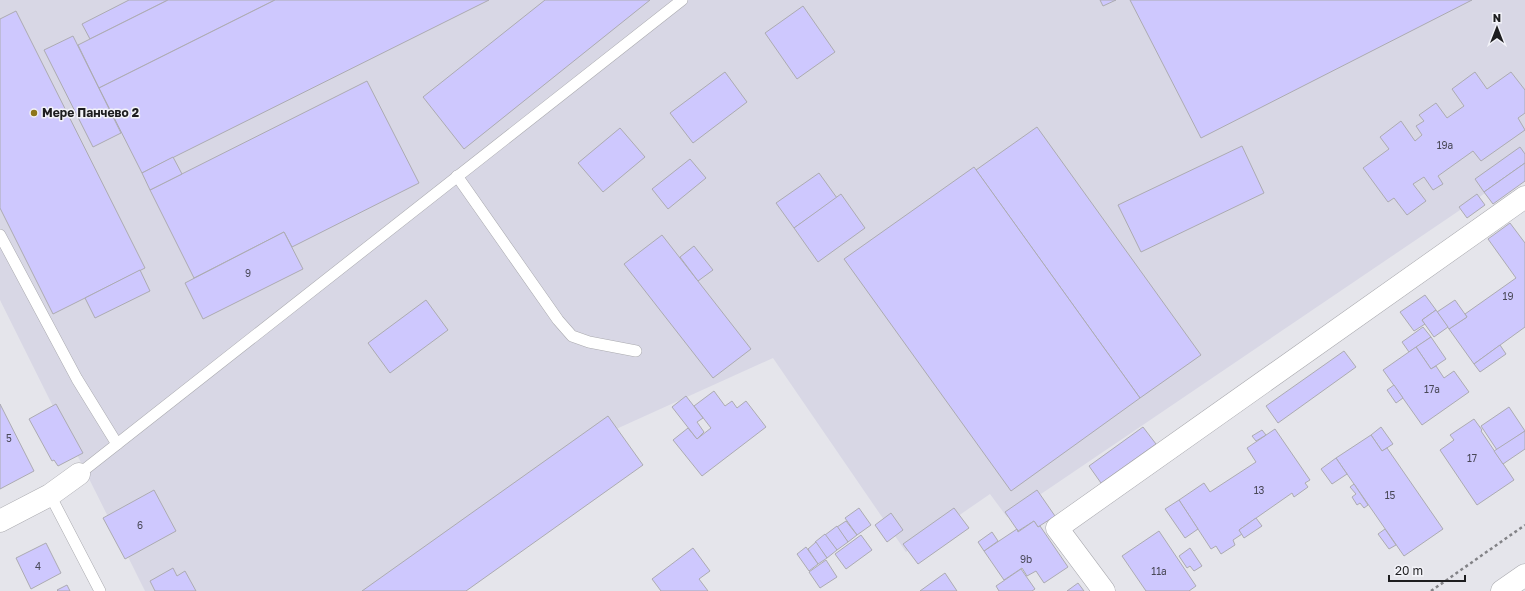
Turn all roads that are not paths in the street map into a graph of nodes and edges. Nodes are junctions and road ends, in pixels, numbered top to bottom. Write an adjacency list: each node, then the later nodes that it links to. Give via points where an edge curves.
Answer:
1 (682, 0): 2 (lane)
2 (457, 176): 5 (lane, via 558,320 572,336 588,342); 6 (lane)
3 (1525, 197): 12 (street, via 1057,528)
4 (0, 235): 6 (lane, via 77,379)
5 (636, 351)
6 (117, 444): 7 (lane)
7 (79, 474): 8 (street)
8 (50, 495): 9 (street); 11 (lane)
9 (0, 521)
10 (1525, 575): 13 (street)
11 (100, 591)
12 (1104, 591)
13 (1502, 591)

